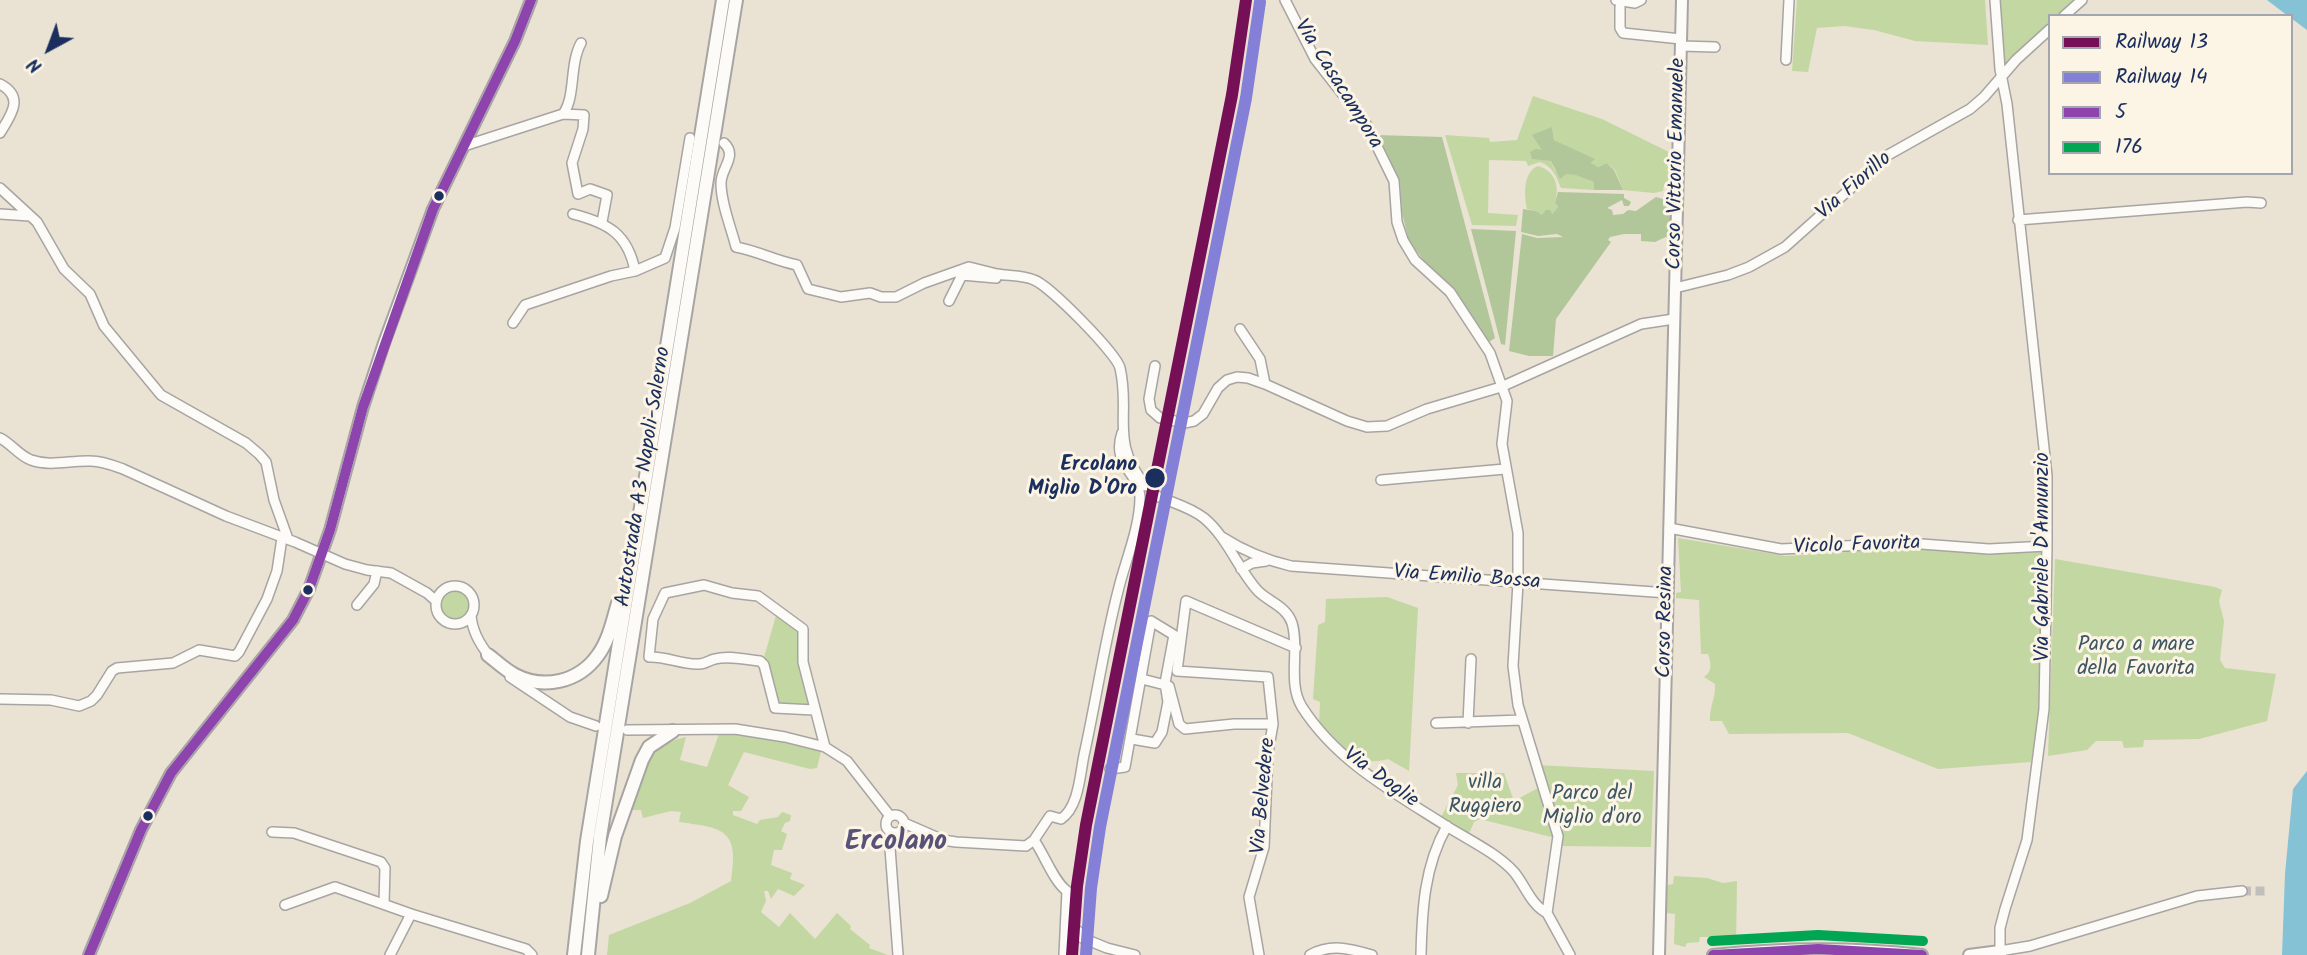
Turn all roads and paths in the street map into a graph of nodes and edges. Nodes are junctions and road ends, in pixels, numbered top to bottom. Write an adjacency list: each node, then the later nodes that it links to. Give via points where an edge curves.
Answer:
1 (531, 0): 23 (main road)
2 (723, 0): 47 (highway, Autostrada A3 Napoli-Salerno)
3 (736, 0): 101 (highway, Autostrada A3 Napoli-Salerno, via 600,837)
4 (1285, 0): 40 (street, Via Casacampora, via 1315,59 1366,124 1394,181 1403,240 1415,260 1450,292 1490,353)
5 (1641, 0): 10 (street)
6 (1682, 0): 14 (main road, Corso Vittorio Emanuele)
7 (1789, 0): 16 (street)
8 (1995, 0): 17 (street, Via Gabriele D'Annunzio)
9 (2082, 0): 11 (street)
10 (1618, 4): 14 (street, Corso Vittorio Emanuele, via 1623,33)
11 (2066, 14)
12 (2048, 31): 17 (street, Via Fiorillo)
13 (581, 43): 19 (street)
14 (1681, 43): 15 (street); 33 (main road, Corso Vittorio Emanuele)
15 (1715, 47)
16 (1786, 60)
17 (2001, 77): 29 (street, Via Gabriele D'Annunzio); 33 (street, Via Fiorillo, via 1970,110 1875,165 1785,247 1728,275)
18 (0, 84): 20 (street, via 15,101)
19 (563, 114): 23 (street); 30 (street, via 584,115 572,163 578,194 590,189 607,195)
20 (0, 133)
21 (690, 138): 31 (street, via 675,228 665,258)
22 (724, 144): 32 (street, via 731,155 721,185 736,247 797,265 808,289 842,297 896,296 969,267)
23 (464, 146): 52 (main road, via 433,209 384,343)
24 (0, 188): 28 (street)
25 (2261, 203): 29 (street)
26 (0, 214): 28 (street)
27 (573, 214): 30 (street)
28 (30, 216): 50 (street, via 64,269 90,294 104,326 161,395 246,443 266,462)
29 (2018, 220): 51 (street, Via Gabriele D'Annunzio, via 2047,476)
30 (602, 222): 31 (street, via 630,248)
31 (635, 271): 36 (street, via 524,305)
32 (997, 274): 34 (street, via 996,278 962,275); 41 (street, via 1035,280 1063,301 1120,363)
33 (1675, 288): 35 (main road, Corso Resina)
34 (949, 301)
35 (1674, 319): 40 (street, via 1641,324); 48 (main road, Corso Resina)
36 (513, 323)
37 (1240, 328): 39 (street, via 1260,359)
38 (1155, 366): 39 (street, via 1151,410 1184,423 1203,414 1227,380 1248,378)
39 (1265, 384): 40 (street, via 1367,427 1387,426)
40 (1501, 387): 43 (street, Via Casacampora, via 1507,401 1502,444)
41 (1122, 433): 45 (street, via 1133,471); 88 (street, via 1119,453 1140,495 1138,516 1073,806 1061,818 1050,816)
42 (0, 438): 50 (street, via 20,456 35,461 107,463)
43 (1505, 469): 44 (street); 57 (street, Via Casacampora, via 1518,533)
44 (1381, 481)
45 (1146, 486)
46 (1157, 496): 49 (street, Via Doglie, via 1197,513)
47 (639, 514): 67 (highway, via 608,634 588,667 574,676 544,683 513,674); 100 (highway, Autostrada A3 Napoli-Salerno, via 587,841)
48 (1670, 528): 51 (street, Vicolo Favorita, via 1781,549 1908,542 1989,549); 60 (main road, Corso Resina)
49 (1219, 535): 53 (street, Via Emilio Bossa); 55 (street, Via Doglie)
50 (285, 538): 52 (street); 71 (street, via 267,599 235,656 199,650 173,663 117,668 91,701 79,706 51,700)
51 (2047, 546): 96 (street, Via Gabriele D'Annunzio, via 2044,709 2027,839 2003,918)
52 (321, 552): 56 (street, via 345,564); 97 (main road, via 293,620 171,773 141,830)
53 (1253, 554): 54 (street, Via Emilio Bossa); 55 (street, via 1243,557)
54 (1267, 561): 55 (street, Via Emilio Bossa); 57 (street, Via Emilio Bossa)
55 (1239, 566): 66 (street, Via Doglie, via 1259,592 1285,610)
56 (377, 571): 59 (street, via 391,573); 62 (street, via 374,584)
57 (1518, 583): 60 (street, Via Emilio Bossa); 73 (street, Via Casacampora, via 1513,666)
58 (441, 592): 59 (street); 61 (street); 63 (street, via 453,585 467,589 474,601)
59 (427, 593): 61 (street)
60 (1668, 593): 111 (main road, Corso Resina)
61 (436, 601): 64 (street, via 439,615)
62 (357, 605)
63 (471, 615): 64 (street); 65 (street)
64 (459, 624): 65 (street)
65 (480, 643): 67 (street)
66 (1296, 649): 76 (street, Via Belvedere, via 1186,601 1177,671 1268,677); 85 (street, Via Doglie, via 1298,698 1324,736 1346,761)
67 (488, 655): 77 (street, via 532,692 569,716)
68 (1471, 659): 75 (street)
69 (1142, 679): 70 (street); 70 (street, via 1151,621 1174,635); 80 (street)
70 (1165, 683): 76 (street, via 1172,690 1185,729); 80 (street, via 1168,702 1162,733 1155,743)
71 (0, 699)
72 (814, 710): 72 (street, via 803,662 803,629 758,596 704,585 665,593 653,619 649,657 692,664 722,658 760,661 775,708); 81 (street)
73 (1522, 720): 75 (street); 92 (street, Via Casacampora, via 1558,836)
74 (1436, 723): 75 (street)
75 (1468, 723)
76 (1273, 724): 106 (street, Via Belvedere, via 1264,847 1249,897)
77 (596, 726)
78 (627, 730): 79 (street)
79 (673, 731): 81 (street, via 735,729); 102 (highway, via 649,747 642,760 604,873)
80 (1132, 739): 82 (street, via 1125,767)
81 (825, 747): 83 (street, via 847,761)
82 (1110, 769)
83 (890, 816): 84 (street, via 900,817); 87 (street, via 886,826)
84 (904, 823): 87 (street, via 899,832); 88 (street, via 956,842 1026,846)
85 (1447, 826): 92 (street, Via Doglie, via 1514,872); 109 (street, via 1428,873)
86 (272, 831): 90 (street, via 294,833 381,862 385,868)
87 (891, 833): 103 (street)
88 (1034, 840): 104 (street, via 1067,891)
89 (2242, 891): 96 (street, via 2197,897)
90 (384, 903): 91 (street, via 334,887); 93 (street)
91 (285, 905)
92 (1547, 913): 110 (street, Via Doglie)
93 (411, 914): 98 (street); 99 (street, via 526,949)
94 (1079, 931): 95 (street, via 1080,937)
95 (1107, 951): 105 (street)
96 (2000, 953): 114 (main road)
97 (89, 955)
98 (390, 955)
99 (531, 955)
100 (574, 955)
101 (587, 955)
102 (593, 955)
103 (898, 955)
104 (1064, 955)
105 (1135, 955)
106 (1259, 955)
107 (1310, 955): 108 (street, via 1347,947)
108 (1372, 955)
109 (1421, 955)
110 (1570, 955)
111 (1659, 955)
112 (1713, 955): 113 (main road, via 1774,949)
113 (1922, 955)
114 (1969, 955)

